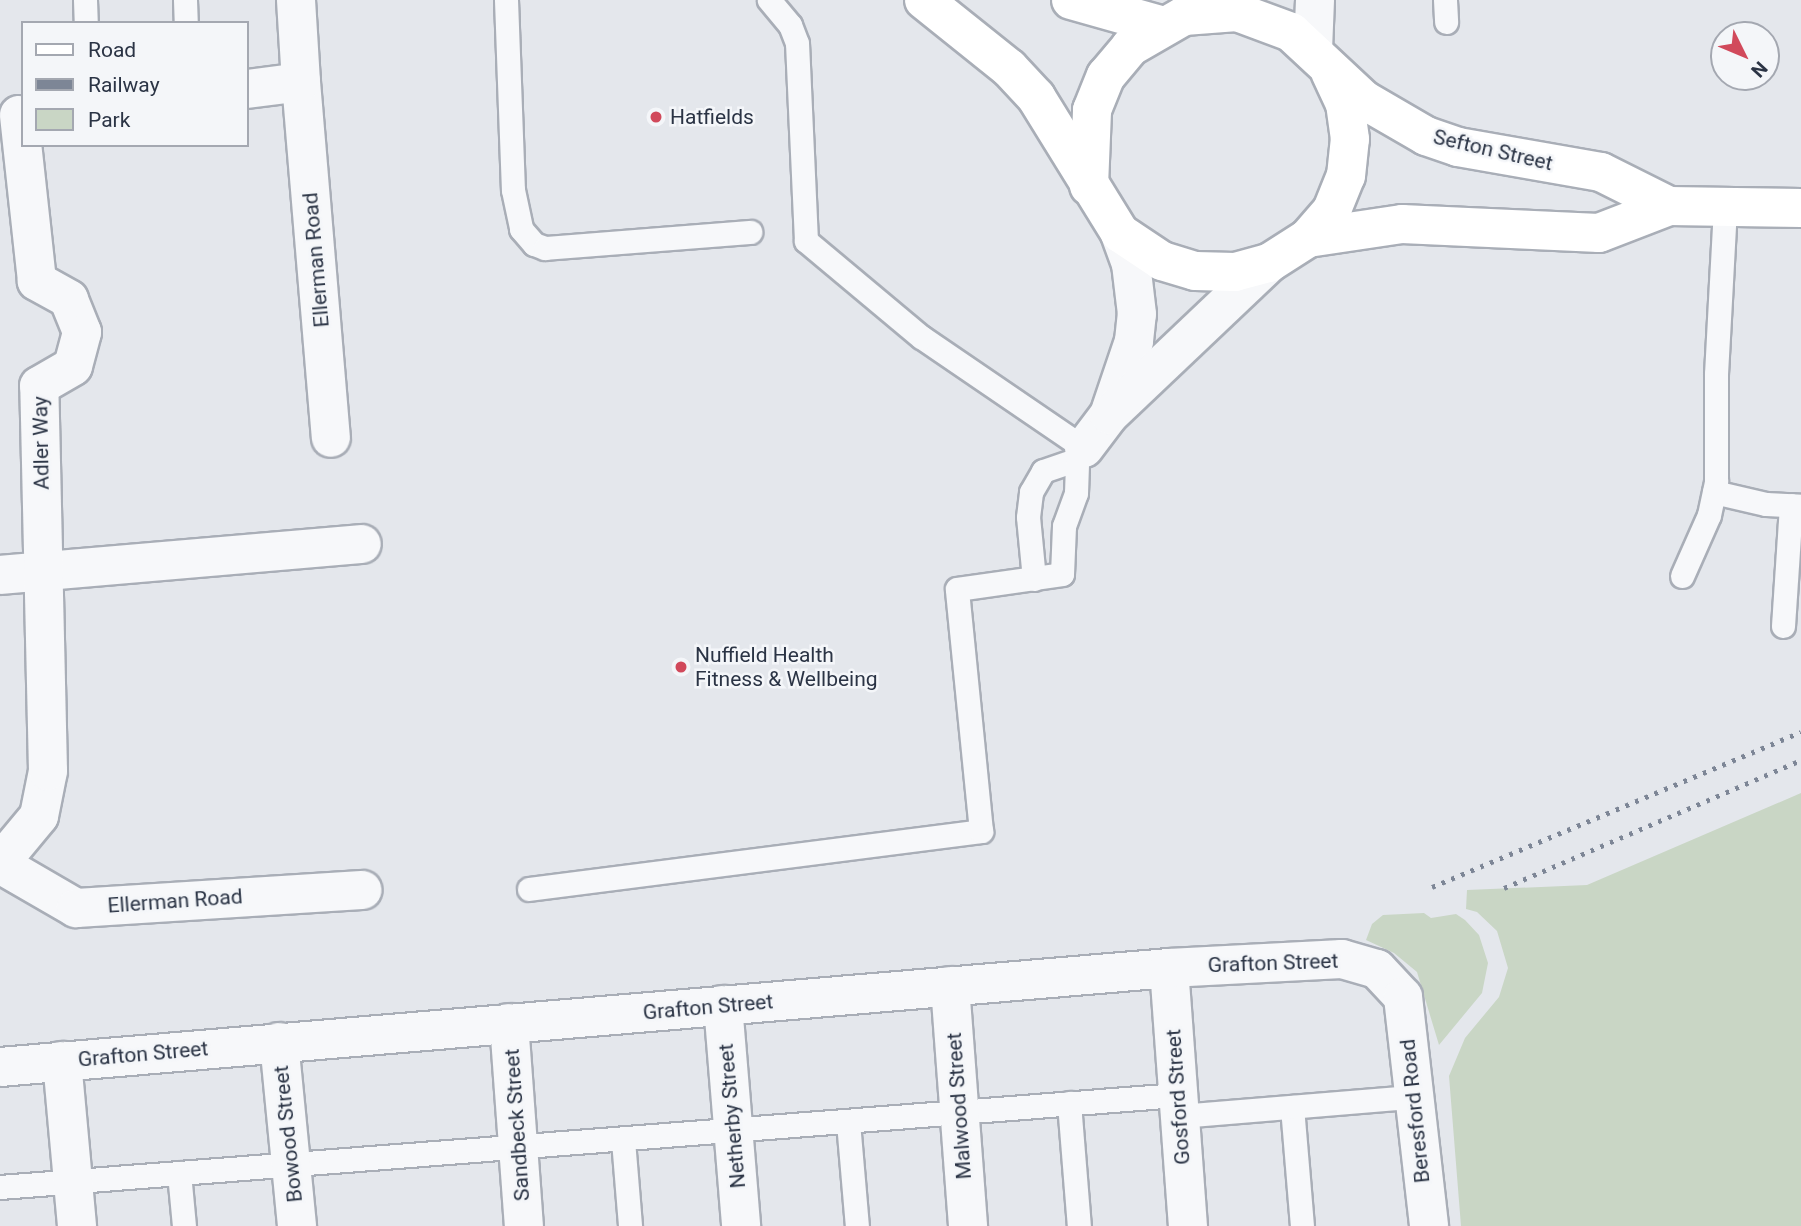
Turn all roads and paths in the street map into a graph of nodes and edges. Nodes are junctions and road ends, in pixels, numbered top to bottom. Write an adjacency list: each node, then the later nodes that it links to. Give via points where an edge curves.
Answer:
1 (85, 0): 10 (lane)
2 (186, 0): 11 (lane)
3 (296, 0): 14 (street, Ellerman Road)
4 (506, 0): 21 (lane, via 513,190 520,229 534,244 545,248)
5 (769, 0): 27 (lane, via 790,25 797,43 806,241 921,337)
6 (924, 0): 17 (street, via 1009,68 1036,97)
7 (1071, 0): 12 (street)
8 (1315, 0): 13 (street)
9 (1219, 6): 12 (street, Sefton Street); 13 (street, Sefton Street, via 1265,19)
10 (86, 21)
11 (186, 21)
12 (1160, 25): 17 (street, Sefton Street, via 1130,47 1106,76 1092,110)
13 (1321, 60): 18 (street, Sefton Street, via 1364,100 1426,136 1498,156 1601,172); 23 (street, Sefton Street, via 1345,104 1350,139 1346,176 1332,210)
14 (301, 82): 15 (street); 26 (street, Ellerman Road)
15 (248, 89)
16 (14, 115): 31 (street, Adler Way, via 37,281 69,299 82,332 73,366 39,386)
17 (1089, 186): 22 (street, Sefton Street)
18 (1669, 206): 19 (street, Sefton Street); 23 (street, Sefton Street, via 1599,233 1402,225)
19 (1725, 208): 20 (street, Sefton Street); 28 (lane)
20 (1801, 208)
21 (750, 232)
22 (1120, 233): 24 (street, Sefton Street, via 1162,261 1195,271 1236,272); 25 (street, via 1131,264 1137,314 1134,341)
23 (1308, 239): 24 (street, Sefton Street)
24 (1269, 263): 25 (street)
25 (1109, 415): 27 (street)
26 (331, 438)
27 (1080, 453): 34 (lane, via 1076,493 1064,526 1062,575); 34 (lane, via 1043,471 1031,492 1028,517)
28 (1714, 492): 29 (lane); 33 (lane, via 1709,515)
29 (1796, 505): 35 (lane)
30 (362, 544): 31 (street)
31 (45, 570): 32 (street); 36 (street, Adler Way)
32 (0, 575)
33 (1682, 576)
34 (1034, 579): 38 (lane, via 957,589 981,831)
35 (1783, 626)
36 (48, 771): 37 (street, Ellerman Road, via 39,816)
37 (0, 864): 39 (street, Ellerman Road, via 76,908)
38 (529, 889)
39 (362, 890)
40 (1170, 968): 41 (street, Grafton Street); 42 (street, Grafton Street, via 1342,959 1377,969); 50 (street, Gosford Street)
41 (950, 986): 43 (street, Grafton Street); 52 (street, Malwood Street)
42 (1403, 996): 48 (street, Beresford Road)
43 (723, 1005): 44 (street, Grafton Street); 54 (street, Netherby Street)
44 (509, 1023): 45 (street, Grafton Street); 56 (street, Sandbeck Street)
45 (279, 1042): 46 (street, Grafton Street); 57 (street, Bowood Street)
46 (62, 1061): 47 (street, Grafton Street); 59 (street)
47 (0, 1067)
48 (1412, 1097): 51 (lane); 72 (street, Beresford Road)
49 (1069, 1103): 50 (lane); 52 (lane); 69 (lane)
50 (1179, 1105): 51 (lane); 70 (street, Gosford Street)
51 (1292, 1107): 71 (lane)
52 (959, 1112): 53 (lane); 68 (street, Malwood Street)
53 (848, 1122): 54 (lane); 67 (lane)
54 (733, 1132): 55 (lane); 66 (street, Netherby Street)
55 (624, 1140): 56 (lane); 65 (lane)
56 (519, 1149): 57 (lane); 64 (street, Sandbeck Street)
57 (292, 1164): 58 (lane); 63 (street, Bowood Street)
58 (180, 1173): 59 (lane); 62 (lane)
59 (74, 1181): 60 (lane); 61 (street)
60 (0, 1187)
61 (77, 1226)
62 (184, 1226)
63 (297, 1226)
64 (524, 1226)
65 (630, 1226)
66 (741, 1226)
67 (857, 1226)
68 (968, 1226)
69 (1079, 1226)
70 (1188, 1226)
71 (1302, 1226)
72 (1429, 1226)

